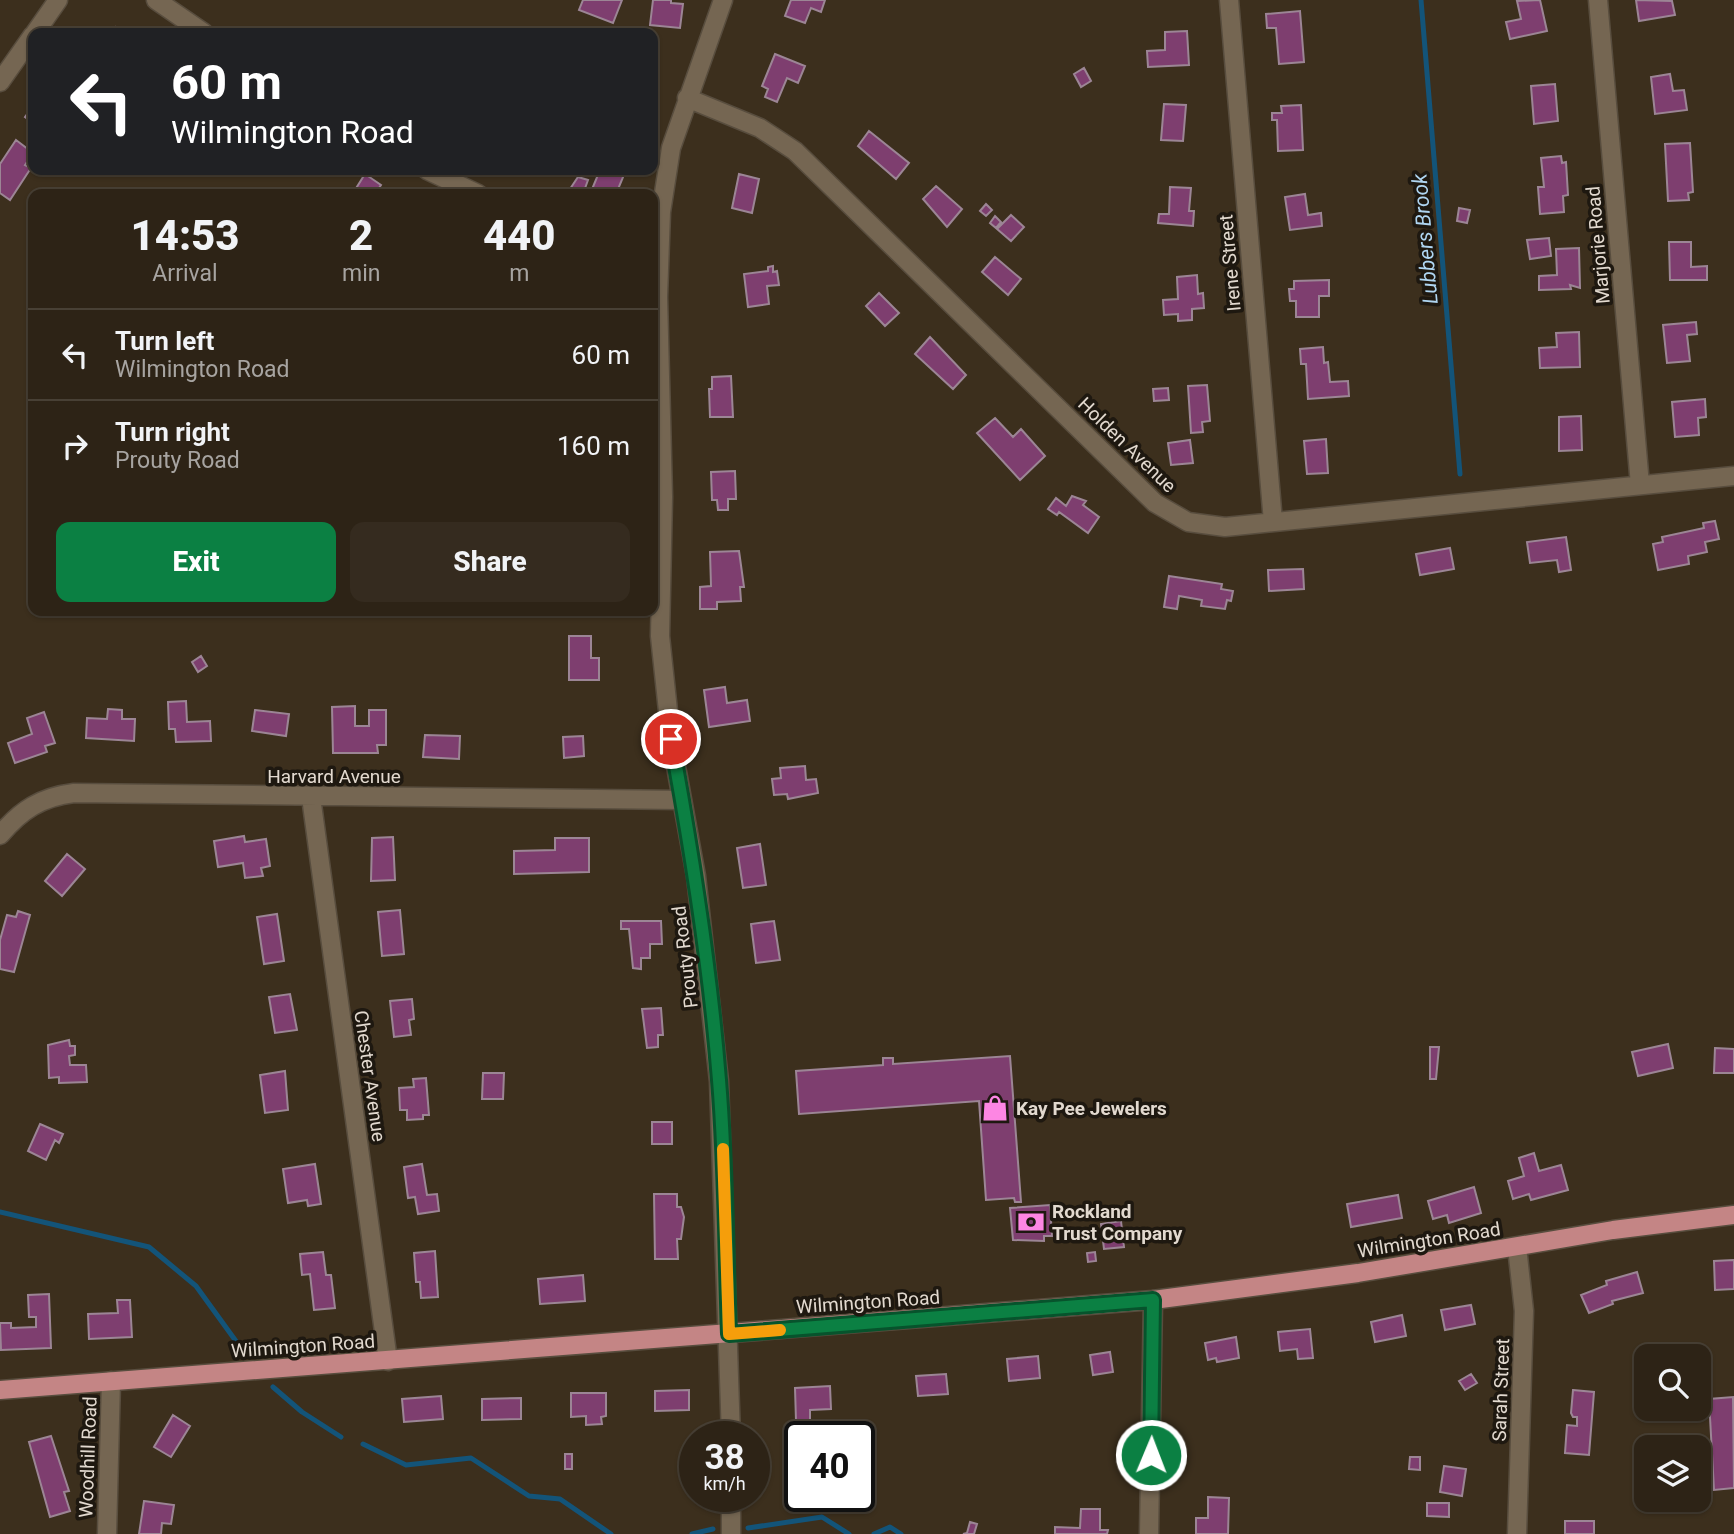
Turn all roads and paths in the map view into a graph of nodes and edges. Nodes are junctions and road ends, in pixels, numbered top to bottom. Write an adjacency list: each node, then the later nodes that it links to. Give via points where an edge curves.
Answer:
1 (58, 0): 6 (street)
2 (156, 0): 7 (street)
3 (723, 0): 10 (street, Prouty Road)
4 (1229, 0): 17 (street, Irene Street)
5 (1598, 0): 16 (street, Marjorie Road)
6 (38, 28)
7 (197, 28)
8 (28, 42): 9 (street)
9 (0, 82)
10 (687, 98): 13 (street, Prouty Road, via 667,170); 17 (street, Holden Avenue, via 760,128 795,150 1163,509 1206,527)
11 (436, 175): 12 (street)
12 (462, 189)
13 (658, 242)
14 (658, 353): 19 (street, Prouty Road, via 663,497 660,636)
15 (1734, 476): 16 (street, Holden Avenue)
16 (1640, 485): 17 (street, Holden Avenue)
17 (1273, 522)
18 (311, 797): 19 (street, Harvard Avenue); 20 (street, Harvard Avenue, via 64,794 32,805); 25 (street, Chester Avenue)
19 (682, 800): 24 (street, Prouty Road, via 718,1069)
20 (0, 835)
21 (1734, 1215): 22 (main road, Wilmington Road)
22 (1517, 1247): 23 (main road, Wilmington Road); 33 (street, Sarah Street, via 1524,1301)
23 (1153, 1300): 24 (main road, Wilmington Road); 32 (street)
24 (729, 1334): 25 (main road, Wilmington Road); 28 (street, Prouty Road)
25 (388, 1361): 26 (main road, Wilmington Road)
26 (111, 1381): 27 (main road, Wilmington Road); 30 (street, Woodhill Road)
27 (0, 1390)
28 (731, 1421)
29 (731, 1512): 31 (street)
30 (107, 1534)
31 (731, 1534)
32 (1149, 1534)
33 (1517, 1534)

